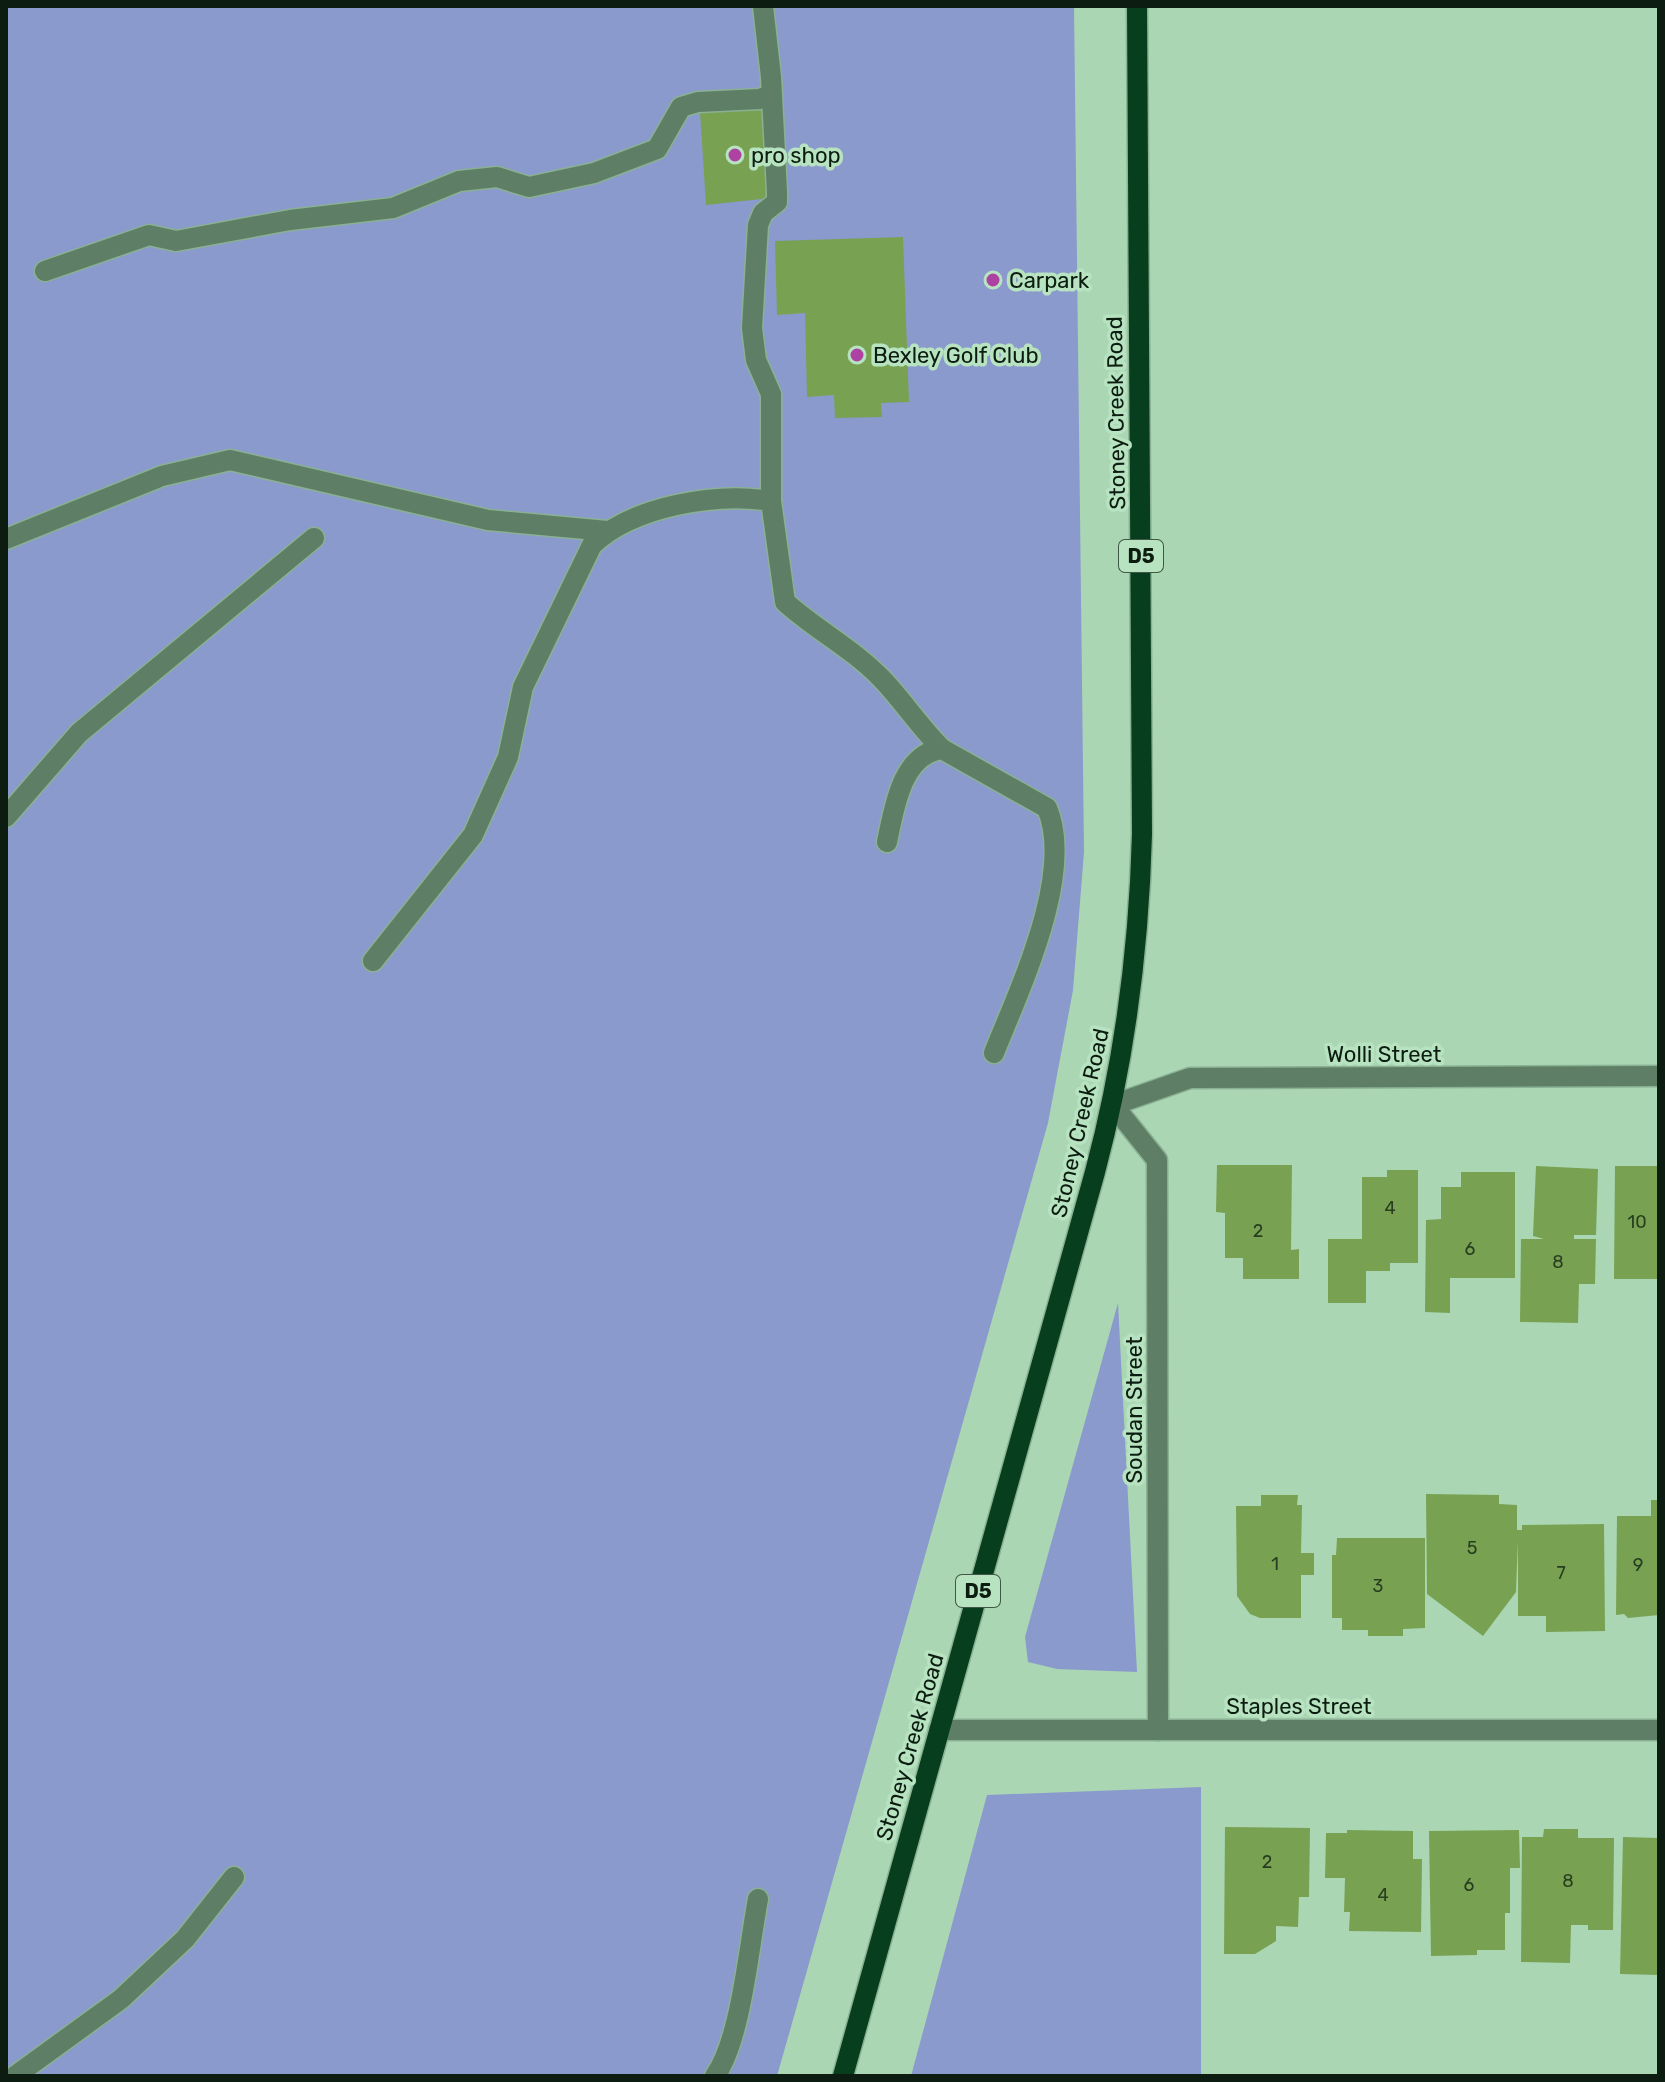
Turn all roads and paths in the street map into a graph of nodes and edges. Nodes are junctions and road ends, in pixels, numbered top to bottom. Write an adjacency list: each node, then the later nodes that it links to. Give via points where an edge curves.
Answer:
1 (763, 6): 3 (street)
2 (1137, 6): 15 (main road, Stoney Creek Road / D5, via 1142,862 1130,1016)
3 (770, 95): 4 (street, via 681,107 657,149 594,173 529,187 497,177 459,181 393,208 176,241 149,235); 5 (street, via 777,202 758,225 752,328 756,360 771,394)
4 (45, 271)
5 (771, 501): 6 (street, via 681,504 639,514); 9 (street, via 785,602 840,640 884,680)
6 (607, 531): 8 (street, via 488,520 230,460 162,476); 12 (street, via 578,570 523,687 508,757 473,835)
7 (314, 538): 10 (street, via 79,733)
8 (6, 539)
9 (942, 749): 11 (street, via 917,762 900,787); 13 (street, via 1047,808 1053,821 1053,876 1041,925)
10 (6, 817)
11 (887, 842)
12 (373, 961)
13 (994, 1053)
14 (1659, 1076): 15 (street, Wolli Street, via 1190,1078)
15 (1113, 1105): 16 (main road, Stoney Creek Road / D5); 17 (street, Soudan Street, via 1157,1160)
16 (939, 1730): 17 (street, Staples Street); 23 (main road, Stoney Creek Road / D5)
17 (1158, 1730): 18 (street, Staples Street)
18 (1659, 1730)
19 (234, 1877): 21 (street, via 185,1939 121,1999)
20 (758, 1899): 22 (street, via 733,2029)
21 (15, 2076)
22 (715, 2076)
23 (843, 2076)

